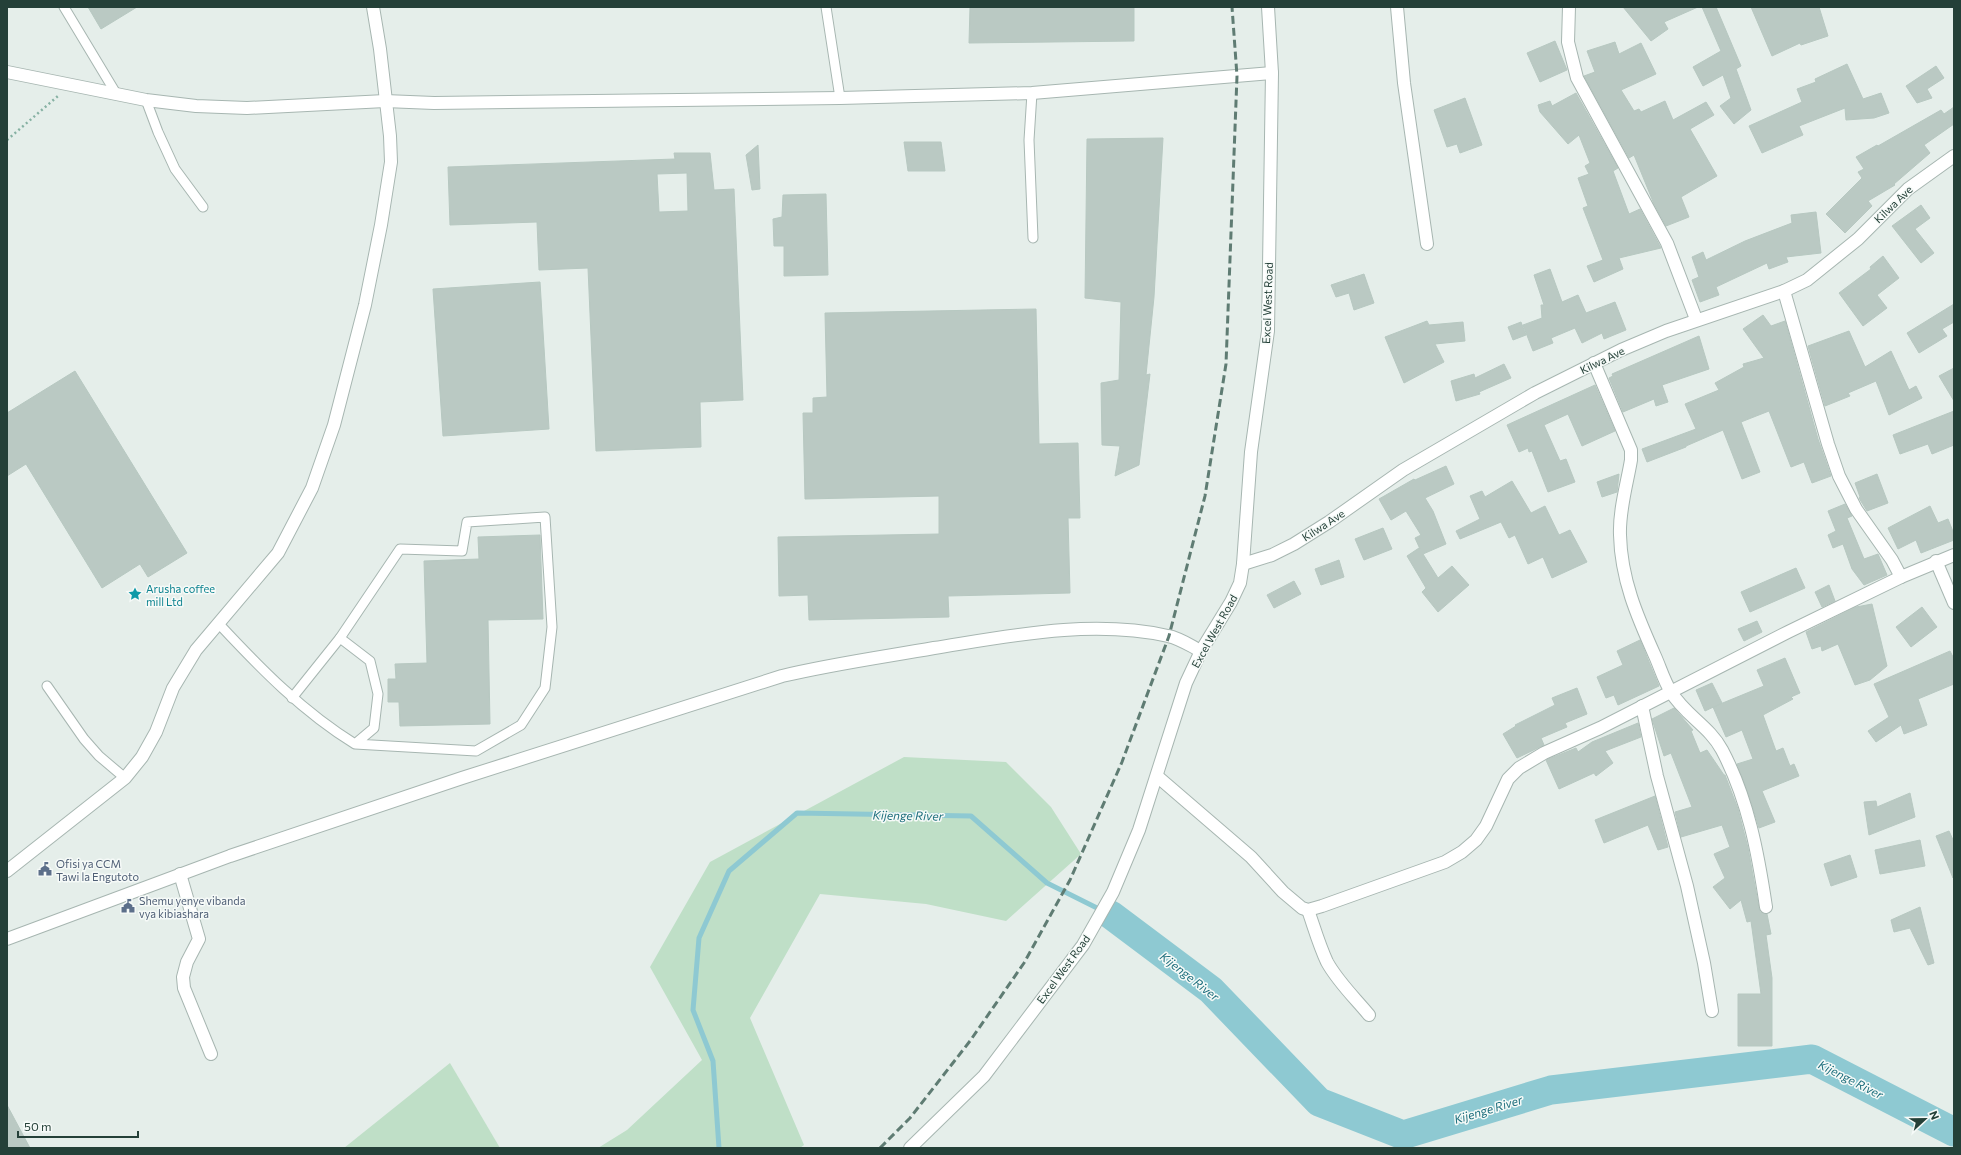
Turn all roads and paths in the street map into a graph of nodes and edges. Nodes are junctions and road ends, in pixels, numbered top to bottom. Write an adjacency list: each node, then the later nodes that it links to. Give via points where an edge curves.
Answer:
1 (64, 7): 11 (lane)
2 (373, 7): 14 (street)
3 (826, 7): 12 (lane)
4 (1268, 7): 8 (street, Excel West Road)
5 (1397, 7): 19 (street, via 1404,83)
6 (1569, 7): 21 (street, via 1568,42 1577,78 1667,243)
7 (7, 72): 9 (street)
8 (1272, 73): 10 (street); 25 (street, Excel West Road, via 1268,331 1250,452)
9 (70, 86): 11 (street); 15 (path)
10 (1032, 93): 12 (street); 18 (lane, via 1029,140)
11 (117, 95): 13 (street)
12 (840, 98): 14 (street, via 434,103)
13 (146, 100): 14 (street, via 196,106 247,108); 17 (lane, via 175,169)
14 (385, 101): 28 (street, via 391,162 383,218 365,305 334,425 312,488 278,553)
15 (7, 140)
16 (1954, 156): 20 (street, Kilwa Ave, via 1908,189 1858,239 1828,264 1807,280)
17 (203, 207)
18 (1033, 238)
19 (1427, 244)
20 (1784, 291): 21 (street, Kilwa Ave); 26 (street, via 1839,476 1863,519)
21 (1696, 319): 22 (street, Kilwa Ave)
22 (1594, 363): 25 (street, Kilwa Ave, via 1535,393 1403,470 1294,544 1272,555); 32 (street, via 1631,450 1620,534 1626,583 1642,628)
23 (1954, 555): 24 (street)
24 (1936, 561): 26 (street); 27 (street)
25 (1243, 564): 30 (street, Excel West Road, via 1240,583 1232,602)
26 (1901, 577): 32 (street)
27 (1954, 603)
28 (219, 624): 33 (lane); 37 (street, via 196,650 173,688 156,732 142,757)
29 (340, 638): 33 (lane); 35 (lane, via 370,661 378,694 374,728); 35 (lane, via 400,549 462,551 467,522 546,517 552,627 545,688 521,725 476,751)
30 (1201, 651): 36 (street, Excel West Road, via 1186,682); 39 (street, via 1169,636 1091,629 1032,634 820,667 782,676 462,778)
31 (47, 686): 37 (lane, via 99,756)
32 (1671, 691): 34 (street); 40 (street, via 1694,720 1709,731 1723,750 1748,813)
33 (292, 698): 35 (lane)
34 (1642, 706): 41 (street, via 1544,753 1519,768 1508,779 1486,826 1476,840 1462,852 1445,862); 43 (street, via 1657,776 1687,886)
35 (355, 744)
36 (1158, 776): 41 (street, via 1251,856 1283,892); 46 (street, Excel West Road, via 1113,892 1083,944 984,1076)
37 (125, 778): 38 (street)
38 (7, 871)
39 (180, 874): 42 (street); 45 (street, via 199,939 187,962 183,977 184,988)
40 (1766, 907)
41 (1308, 910): 44 (street, via 1328,962)
42 (7, 939)
43 (1712, 1011)
44 (1369, 1016)
45 (211, 1054)
46 (910, 1148)

